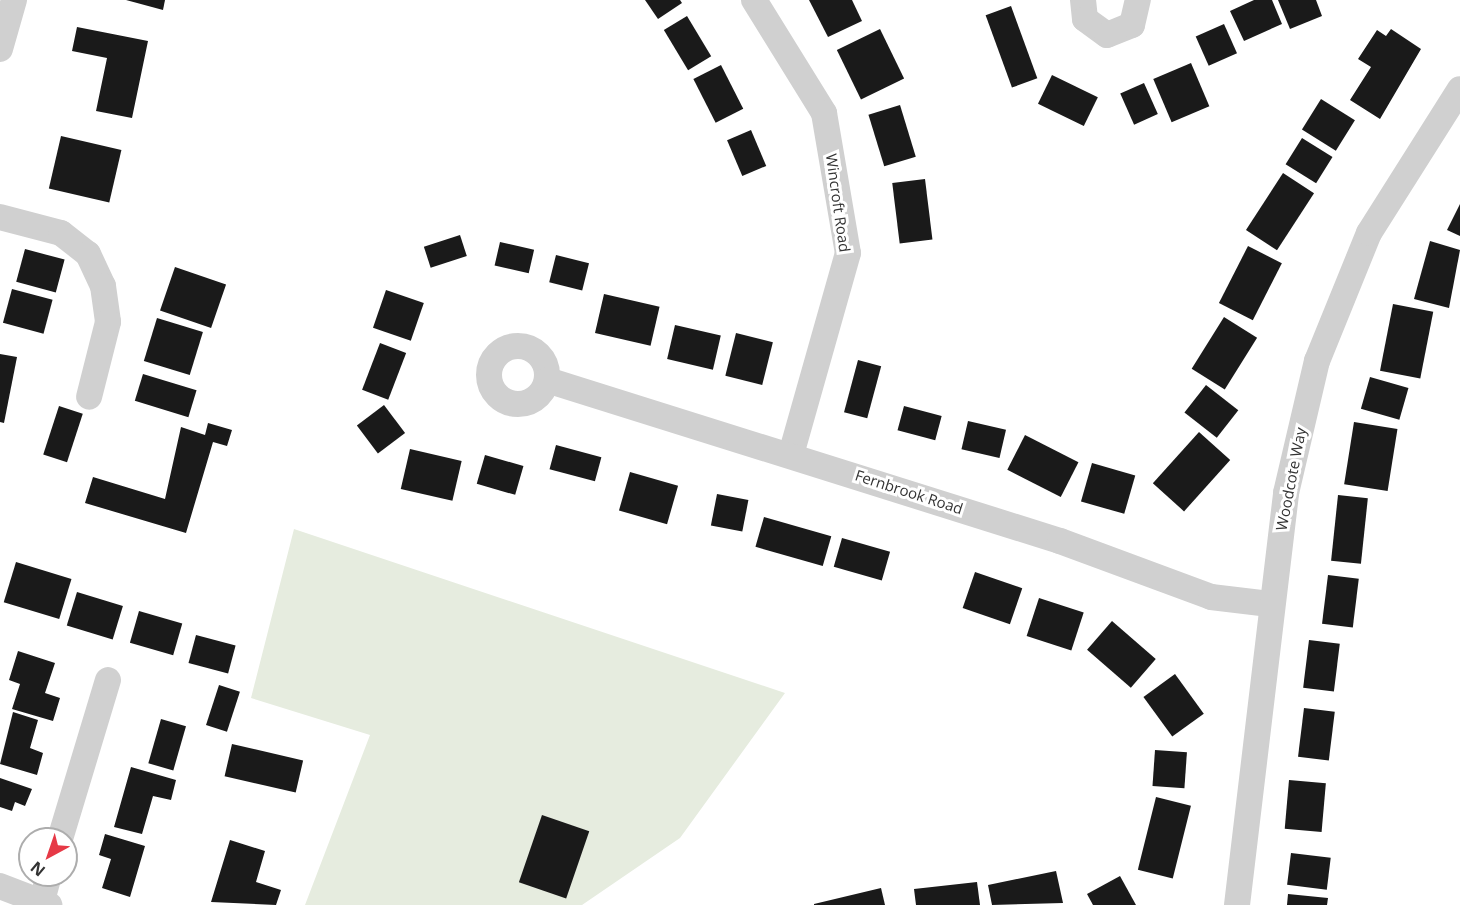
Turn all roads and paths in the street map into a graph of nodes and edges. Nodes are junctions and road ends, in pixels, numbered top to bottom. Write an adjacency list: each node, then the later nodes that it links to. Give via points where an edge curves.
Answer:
1 (14, 0): 5 (street)
2 (754, 0): 10 (street, Wincroft Road, via 824,112 848,253)
3 (1083, 0): 4 (street, via 1085,19 1107,35 1132,25)
4 (1138, 0)
5 (0, 49)
6 (1460, 89): 11 (street, Woodcote Way, via 1369,233 1317,361 1286,493)
7 (0, 217): 9 (street, via 61,233 88,254 103,286 108,322)
8 (547, 380): 10 (street, Fernbrook Road)
9 (89, 397)
10 (791, 454): 11 (street, Fernbrook Road, via 1060,541 1211,597)
11 (1270, 604): 17 (street, Woodcote Way)
12 (108, 680): 13 (street)
13 (64, 827)
14 (0, 886): 16 (street)
15 (48, 887): 16 (street)
16 (45, 903)
17 (1237, 905)

